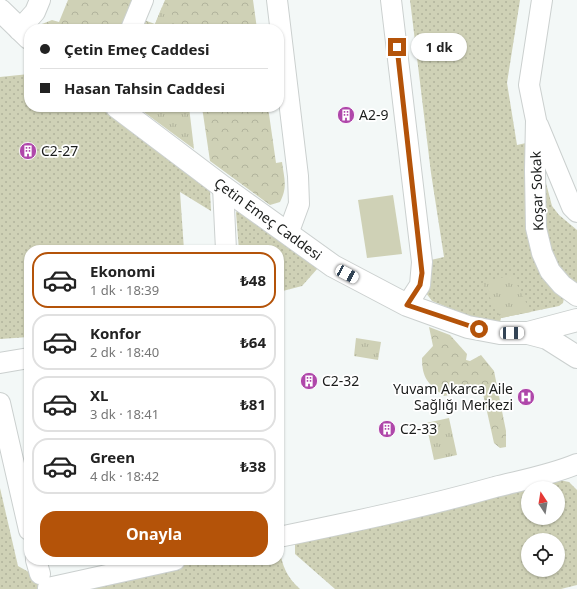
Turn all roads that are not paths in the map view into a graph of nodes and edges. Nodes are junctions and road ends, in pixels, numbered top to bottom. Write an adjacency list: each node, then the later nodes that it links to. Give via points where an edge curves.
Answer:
1 (40, 0): 7 (street)
2 (143, 0): 8 (street)
3 (277, 0): 9 (street)
4 (392, 0): 19 (street, via 422,262 420,285)
5 (542, 0): 13 (street, Koşar Sokak, via 529,85)
6 (0, 10): 10 (street)
7 (29, 24)
8 (133, 24)
9 (280, 24)
10 (24, 34)
11 (284, 59): 16 (street, via 299,204)
12 (125, 112): 14 (street, Çetin Emeç Caddesi)
13 (536, 120): 15 (street, Koşar Sokak, via 572,206); 18 (street, Koşar Sokak, via 535,170 538,234 542,253 550,271 562,285)
14 (223, 187): 16 (street, Çetin Emeç Caddesi); 17 (street)
15 (577, 212)
16 (288, 234): 19 (street, Çetin Emeç Caddesi, via 333,266)
17 (226, 245)
18 (577, 296)
19 (407, 305): 21 (street, Çetin Emeç Caddesi, via 468,327 500,333)
20 (573, 321): 21 (street, Çetin Emeç Caddesi); 22 (street)
21 (528, 333): 22 (street, via 547,338)
22 (577, 356)
23 (24, 359): 24 (street)
24 (0, 363)
25 (0, 403): 27 (street)
26 (577, 464): 28 (street, via 557,472 453,499)
27 (24, 508)
28 (284, 536)
29 (127, 565): 30 (street)
30 (41, 574)

